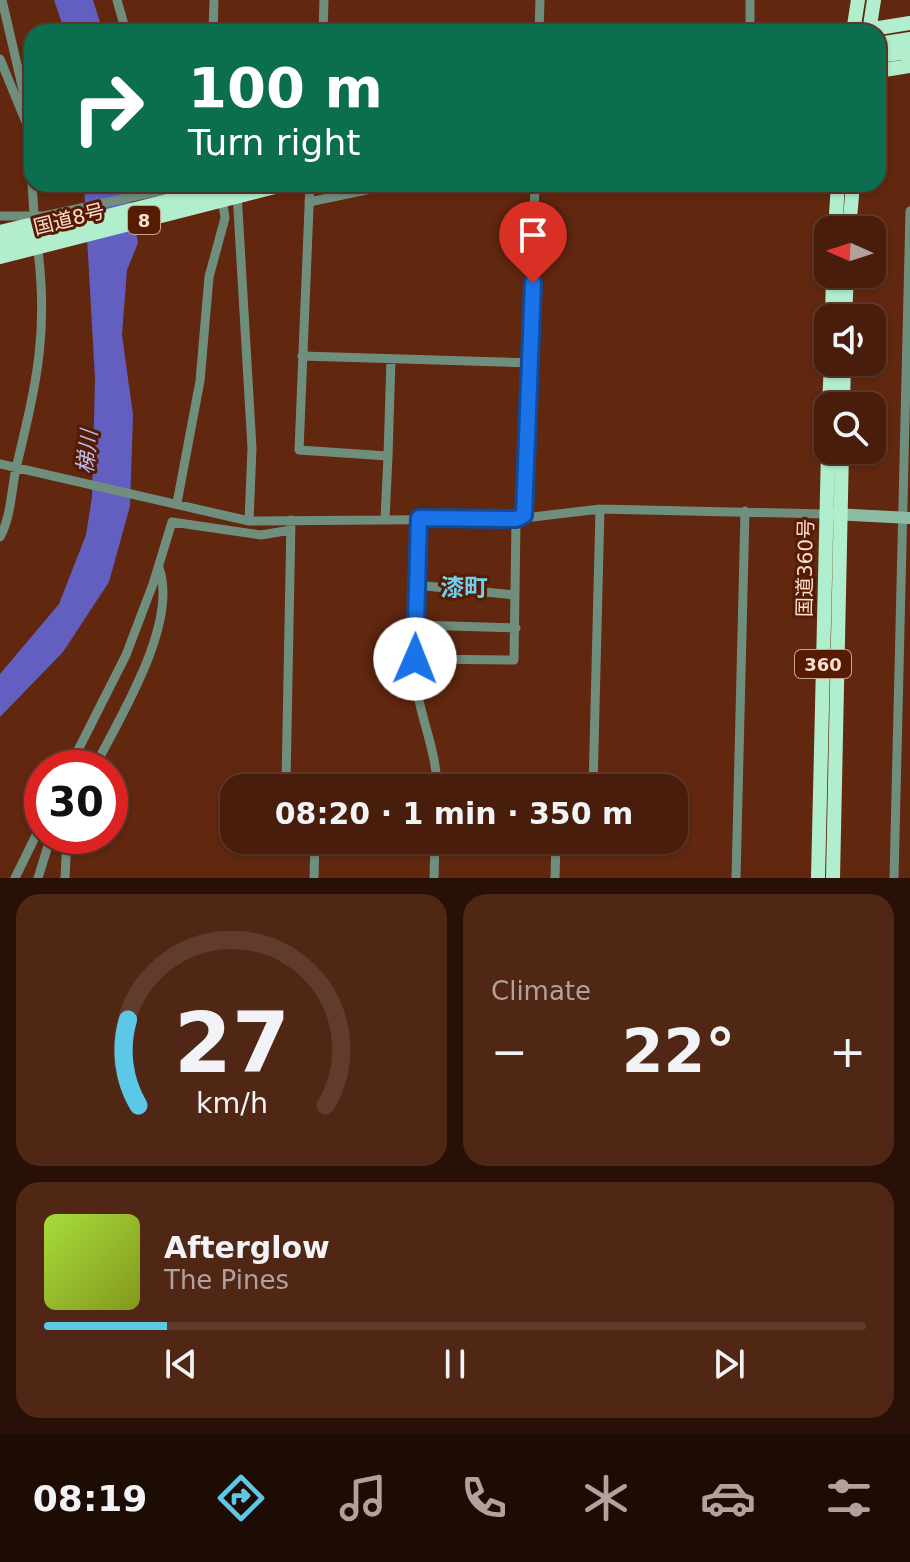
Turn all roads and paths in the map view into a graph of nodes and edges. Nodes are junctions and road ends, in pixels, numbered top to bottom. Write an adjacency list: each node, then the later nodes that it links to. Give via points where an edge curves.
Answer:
1 (2, 0): 21 (street)
2 (117, 0): 10 (street)
3 (214, 0): 11 (street)
4 (324, 0): 12 (street)
5 (540, 0): 13 (street)
6 (750, 0): 14 (street)
7 (858, 0): 15 (highway)
8 (874, 0): 16 (highway)
9 (907, 23): 17 (highway)
10 (124, 24)
11 (213, 24)
12 (323, 24)
13 (539, 24)
14 (750, 24)
15 (860, 24)
16 (864, 24)
17 (886, 27)
18 (0, 59): 22 (street)
19 (910, 66): 20 (highway)
20 (886, 70)
21 (24, 94)
22 (24, 116)
23 (33, 192): 52 (street, via 43,330)
24 (155, 192): 36 (street, via 44,216)
25 (208, 192): 40 (highway, 国道8号 / 8)
26 (221, 192): 53 (street, via 225,218 209,277 200,381)
27 (236, 192): 61 (street, via 252,448)
28 (251, 192): 40 (highway, 国道8号 / 8)
29 (310, 192): 34 (street)
30 (357, 192): 34 (street)
31 (535, 192): 47 (street)
32 (837, 192): 37 (highway)
33 (852, 192): 38 (highway)
34 (309, 202): 45 (street)
35 (910, 211): 44 (street)
36 (0, 216)
37 (836, 216)
38 (850, 216)
39 (0, 232): 40 (highway, via 29,225)
40 (71, 232): 41 (highway, 国道8号 / 8); 42 (highway, 国道8号 / 8); 43 (highway)
41 (0, 243)
42 (0, 257)
43 (0, 265)
44 (908, 294): 58 (street)
45 (302, 356): 46 (street); 48 (street, via 299,450)
46 (391, 359): 47 (street); 48 (street)
47 (532, 363): 57 (street)
48 (388, 456): 60 (street)
49 (0, 464): 52 (street)
50 (829, 464): 56 (highway, 国道360号 / 360)
51 (840, 464): 56 (highway, 国道360号 / 360)
52 (20, 467): 53 (street); 63 (street)
53 (172, 502): 61 (street)
54 (600, 509): 55 (street); 57 (street); 74 (street)
55 (745, 511): 56 (street); 87 (street)
56 (834, 514): 58 (main road); 88 (highway, 国道360号 / 360); 89 (highway, 国道360号 / 360)
57 (520, 517): 59 (street); 66 (street)
58 (906, 517): 90 (street)
59 (419, 518): 60 (street); 65 (street)
60 (385, 519): 62 (street)
61 (249, 521): 62 (street)
62 (291, 525): 64 (street, via 261,535 172,522); 72 (street)
63 (0, 537)
64 (159, 568): 70 (street, via 126,655); 71 (street, via 156,643)
65 (416, 585): 66 (street); 67 (street)
66 (514, 595): 68 (street)
67 (415, 625): 68 (street); 69 (street)
68 (516, 628): 69 (street, via 514,660)
69 (415, 659): 73 (street)
70 (78, 750)
71 (103, 750)
72 (286, 774)
73 (434, 774)
74 (593, 774)
75 (27, 854): 81 (street)
76 (45, 854): 82 (street)
77 (66, 854): 83 (street)
78 (315, 854): 84 (street)
79 (435, 854): 85 (street)
80 (556, 854): 86 (street)
81 (15, 878)
82 (38, 878)
83 (65, 878)
84 (314, 878)
85 (434, 878)
86 (555, 878)
87 (736, 878)
88 (818, 878)
89 (833, 878)
90 (894, 878)

